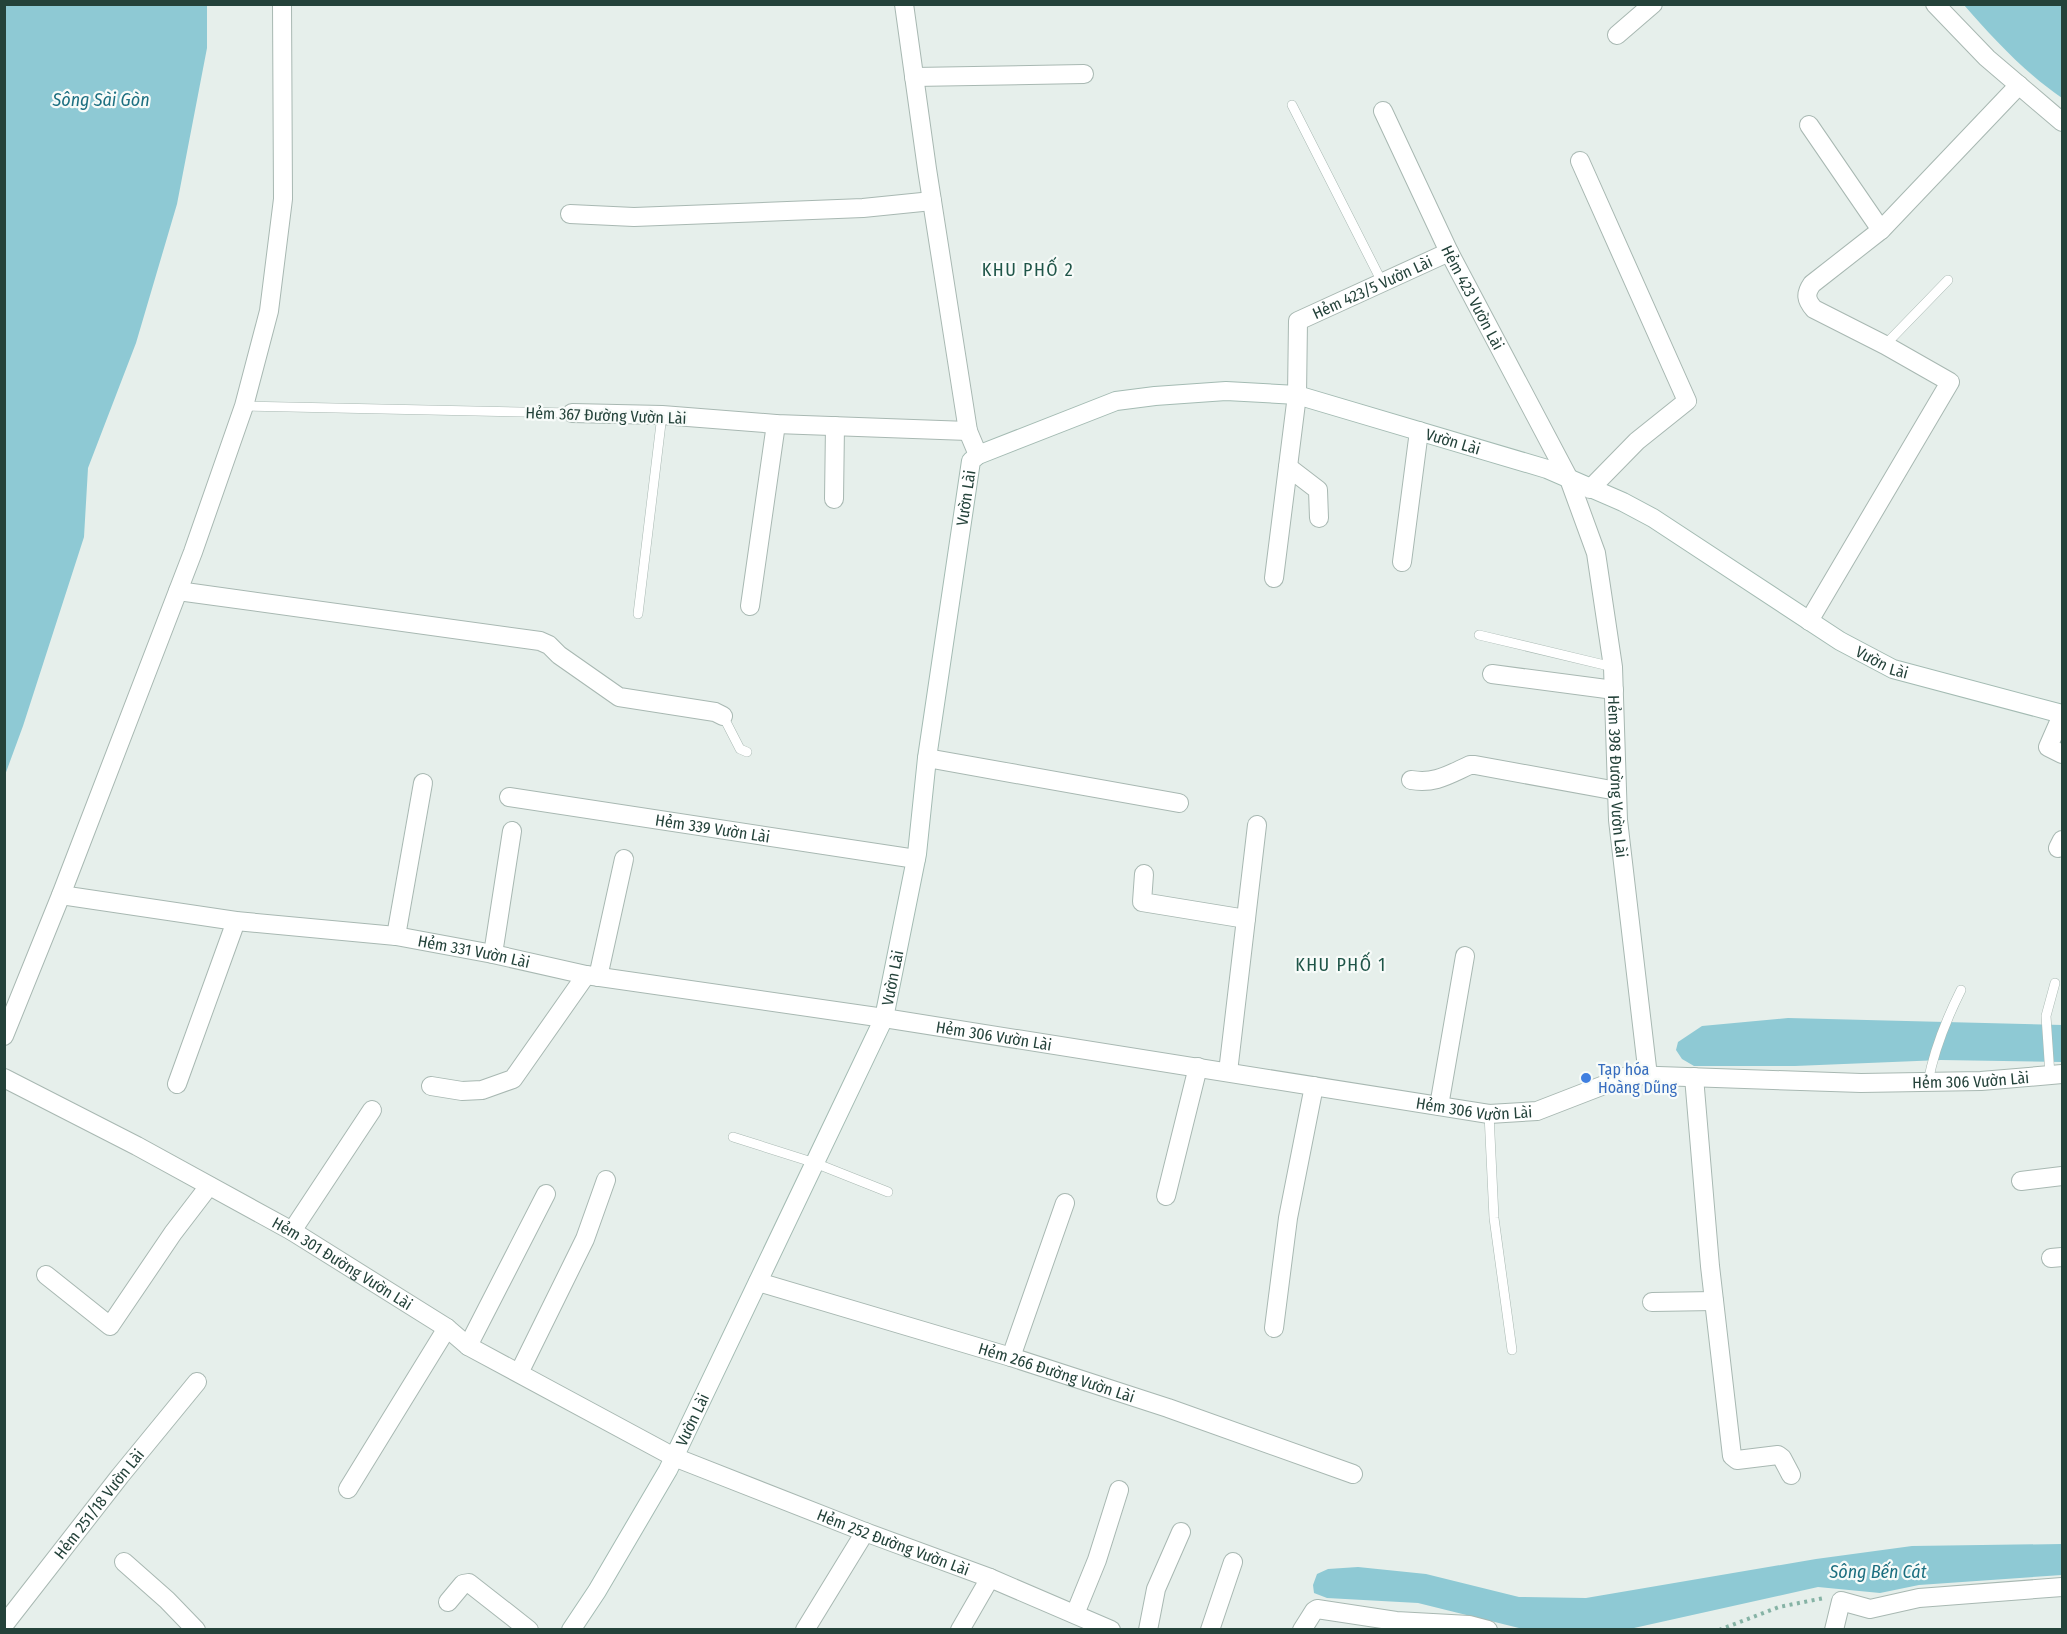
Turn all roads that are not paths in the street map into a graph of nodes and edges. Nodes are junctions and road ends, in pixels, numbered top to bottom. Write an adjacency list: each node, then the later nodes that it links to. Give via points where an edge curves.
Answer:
1 (282, 4): 22 (street, via 283,199 270,311)
2 (904, 4): 7 (street)
3 (1653, 4): 5 (street)
4 (1935, 4): 8 (street)
5 (1617, 35)
6 (1084, 74): 7 (street)
7 (920, 77): 14 (street)
8 (2019, 85): 11 (street); 16 (street)
9 (1292, 105): 19 (lane)
10 (1383, 111): 17 (street, Hẻm 423 Vườn Lài)
11 (2062, 122)
12 (1809, 125): 16 (street)
13 (1580, 161): 32 (street, via 1687,401 1637,441)
14 (932, 201): 15 (street, via 863,208 634,217); 27 (street)
15 (570, 214)
16 (1881, 230): 20 (street, via 1812,284 1807,297 1814,309)
17 (1449, 252): 19 (street, Hẻm 423/5 Vườn Lài); 31 (street, Hẻm 423 Vườn Lài)
18 (1948, 280): 20 (lane)
19 (1382, 282): 21 (street, Hẻm 423/5 Vườn Lài, via 1298,321)
20 (1885, 345): 40 (street, via 1950,382)
21 (1298, 395): 28 (street, Vườn Lài); 29 (street, Vườn Lài, via 1226,391 1116,401); 30 (street)
22 (244, 406): 23 (lane, Hẻm 367 Đường Vườn Lài); 37 (street)
23 (572, 413): 24 (street, Hẻm 367 Đường Vườn Lài)
24 (662, 415): 25 (street, Hẻm 367 Đường Vườn Lài); 39 (lane)
25 (776, 424): 26 (street, Hẻm 367 Đường Vườn Lài); 38 (street)
26 (835, 426): 27 (street, Hẻm 367 Đường Vườn Lài); 33 (street)
27 (968, 431): 29 (street)
28 (1419, 431): 31 (street, Vườn Lài); 35 (street)
29 (978, 455): 49 (street, Vườn Lài, via 971,461)
30 (1288, 467): 34 (street, via 1318,490); 36 (street)
31 (1569, 479): 32 (street, Vườn Lài); 42 (street, Hẻm 398 Đường Vườn Lài, via 1596,553)
32 (1590, 489): 40 (street, Vườn Lài, via 1653,518)
33 (834, 499)
34 (1319, 518)
35 (1402, 562)
36 (1274, 578)
37 (178, 591): 46 (street, via 540,641 619,696); 60 (street)
38 (750, 606)
39 (638, 614)
40 (1809, 621): 45 (street, Vườn Lài, via 1893,669)
41 (1479, 635): 42 (lane)
42 (1613, 667): 44 (street, Hẻm 398 Đường Vườn Lài)
43 (1492, 674): 44 (street)
44 (1614, 690): 52 (street, Hẻm 398 Đường Vườn Lài)
45 (2062, 714): 48 (street, via 2048,747)
46 (723, 716): 47 (lane, via 740,749)
47 (747, 752)
48 (2062, 754)
49 (927, 758): 54 (street); 57 (street, Vườn Lài)
50 (1411, 780): 52 (street, via 1435,781 1474,765)
51 (423, 783): 63 (street)
52 (1617, 792): 74 (street, Hẻm 398 Đường Vườn Lài)
53 (509, 796): 57 (street, Hẻm 339 Vườn Lài)
54 (1179, 803)
55 (1257, 825): 61 (street)
56 (512, 831): 64 (street)
57 (916, 859): 69 (street, Vườn Lài)
58 (624, 860): 66 (street)
59 (1144, 874): 61 (street, via 1142,902)
60 (61, 895): 62 (street, Hẻm 331 Vườn Lài); 70 (street)
61 (1246, 919): 73 (street)
62 (236, 921): 63 (street, Hẻm 331 Vườn Lài); 78 (street)
63 (396, 936): 64 (street, Hẻm 331 Vườn Lài)
64 (494, 954): 66 (street, Hẻm 331 Vườn Lài)
65 (1465, 956): 81 (street)
66 (592, 976): 69 (street, Hẻm 331 Vườn Lài); 79 (street, via 513,1079 482,1090)
67 (2055, 982): 72 (lane, via 2046,1016)
68 (1961, 990): 77 (lane, via 1947,1018)
69 (884, 1018): 71 (street, Hẻm 306 Vườn Lài); 85 (street, Vườn Lài)
70 (4, 1036)
71 (1198, 1068): 73 (street, Hẻm 306 Vườn Lài); 92 (street)
72 (2054, 1071): 77 (street, Hẻm 306 Vườn Lài, via 1981,1081)
73 (1228, 1072): 80 (street, Hẻm 306 Vườn Lài)
74 (1648, 1076): 75 (street, Hẻm 306 Vườn Lài); 83 (street, Hẻm 306 Vườn Lài, via 1629,1075 1537,1111)
75 (1695, 1077): 77 (street, Hẻm 306 Vườn Lài); 97 (street)
76 (4, 1078): 89 (street, Hẻm 301 Đường Vườn Lài)
77 (1928, 1082)
78 (177, 1083)
79 (431, 1086)
80 (1314, 1086): 81 (street, Hẻm 306 Vườn Lài); 100 (street, via 1288,1218)
81 (1439, 1106): 83 (street, Hẻm 306 Vườn Lài)
82 (372, 1110): 94 (street)
83 (1490, 1114): 102 (lane, via 1494,1218)
84 (733, 1137): 85 (lane)
85 (814, 1163): 90 (lane); 96 (street, Vườn Lài)
86 (2062, 1176): 88 (street)
87 (606, 1180): 104 (street, via 585,1239)
88 (2021, 1181)
89 (209, 1186): 94 (street, Hẻm 301 Đường Vườn Lài); 95 (street, via 110,1326)
90 (888, 1192)
91 (546, 1194): 101 (street)
92 (1166, 1196)
93 (1065, 1203): 103 (street)
94 (292, 1231): 99 (street, Hẻm 301 Đường Vườn Lài)
95 (46, 1275)
96 (758, 1282): 103 (street, Hẻm 266 Đường Vườn Lài); 106 (street, Vườn Lài)
97 (1714, 1301): 98 (street); 108 (street, via 1732,1456 1737,1460 1778,1455)
98 (1652, 1302)
99 (447, 1328): 101 (street, Hẻm 301 Đường Vườn Lài); 109 (street)
100 (1274, 1328)
101 (468, 1346): 104 (street, Hẻm 301 Đường Vườn Lài)
102 (1512, 1350)
103 (1011, 1357): 107 (street, Hẻm 266 Đường Vườn Lài)
104 (519, 1373): 106 (street, Hẻm 301 Đường Vườn Lài)
105 (197, 1382): 119 (street, Hẻm 251/18 Vườn Lài)
106 (674, 1457): 111 (street, Hẻm 252 Đường Vườn Lài); 122 (street, Vườn Lài)
107 (1353, 1474)
108 (1791, 1475)
109 (348, 1489)
110 (1119, 1490): 118 (street)
111 (865, 1532): 115 (street, Hẻm 252 Đường Vườn Lài); 123 (street)
112 (1181, 1532): 126 (street, via 1156,1590)
113 (124, 1562): 120 (street)
114 (1233, 1562): 127 (street)
115 (990, 1578): 118 (street, Hẻm 252 Đường Vườn Lài); 124 (street)
116 (2062, 1587): 130 (street, via 1918,1598 1870,1608 1840,1602)
117 (448, 1602): 121 (street, via 463,1584 470,1583)
118 (1075, 1614): 125 (street, Hẻm 252 Đường Vườn Lài)
119 (4, 1625)
120 (196, 1629)
121 (529, 1629)
122 (571, 1629)
123 (805, 1629)
124 (960, 1629)
125 (1111, 1629)
126 (1148, 1629)
127 (1210, 1629)
128 (1302, 1629): 129 (street, via 1317,1609)
129 (1488, 1629)
130 (1834, 1629)

